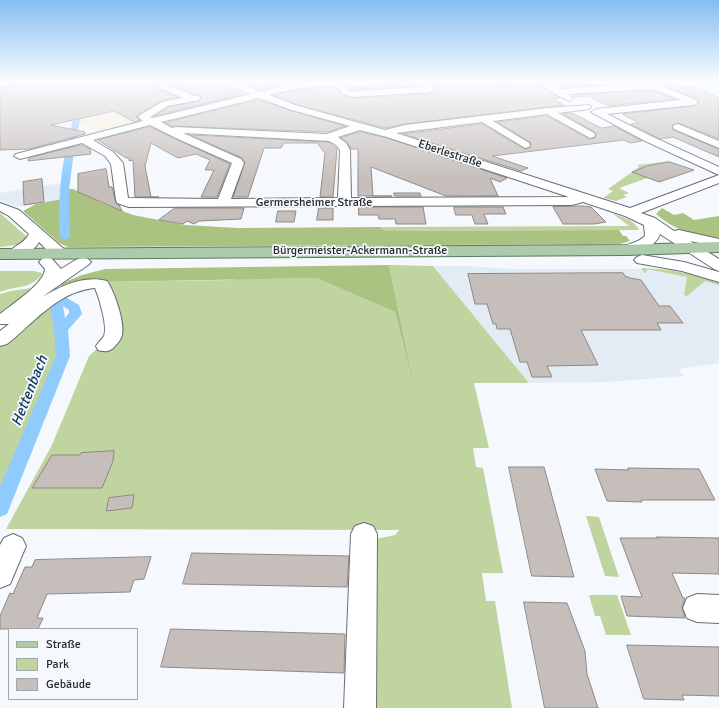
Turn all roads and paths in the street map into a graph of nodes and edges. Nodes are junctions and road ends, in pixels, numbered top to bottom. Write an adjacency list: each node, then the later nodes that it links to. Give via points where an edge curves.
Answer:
1 (148, 115): 12 (street, via 143,118)
2 (178, 115): 12 (street)
3 (197, 115): 11 (street)
4 (320, 115): 9 (street, Eberlestraße)
5 (330, 115): 9 (street)
6 (516, 115): 10 (street)
7 (555, 115): 17 (street)
8 (602, 115): 23 (street)
9 (325, 117): 13 (street, Eberlestraße)
10 (484, 119): 16 (street, via 405,128); 21 (street)
11 (208, 120)
12 (150, 122): 15 (street); 19 (street)
13 (358, 127): 16 (street, Eberlestraße); 18 (street)
14 (678, 127): 20 (street)
15 (168, 130): 18 (street); 28 (street, via 238,163)
16 (384, 134): 27 (street, Eberlestraße)
17 (590, 135)
18 (328, 137): 29 (street, via 338,141 345,150)
19 (84, 138): 22 (street); 28 (street, Germersheimer Straße, via 117,162 122,200 141,204)
20 (719, 144)
21 (525, 145)
22 (20, 156)
23 (690, 158): 24 (street); 25 (street)
24 (678, 161)
25 (719, 171)
26 (719, 179): 31 (street, via 661,205)
27 (584, 197): 29 (street, Germersheimer Straße, via 572,201); 31 (street, Eberlestraße)
28 (223, 203): 29 (street, Germersheimer Straße)
29 (344, 203)
30 (0, 208): 34 (street, via 14,213)
31 (630, 213): 32 (street, Eberlestraße)
32 (650, 221): 33 (street, Eberlestraße); 37 (street, via 653,235 651,240)
33 (665, 230): 35 (street, Eberlestraße); 36 (street, Eberlestraße)
34 (37, 233): 38 (street, via 31,244); 40 (street)
35 (719, 243)
36 (694, 249): 37 (main road, Bürgermeister-Ackermann-Straße); 39 (main road, Bürgermeister-Ackermann-Straße)
37 (627, 250): 40 (main road, Bürgermeister-Ackermann-Straße)
38 (5, 257): 40 (main road, Bürgermeister-Ackermann-Straße)
39 (716, 257): 41 (main road, Bürgermeister-Ackermann-Straße)
40 (54, 258): 42 (main road, Bürgermeister-Ackermann-Straße); 44 (street, via 53,273)
41 (642, 260): 42 (main road, Bürgermeister-Ackermann-Straße); 43 (street, via 684,267)
42 (83, 262): 44 (street)
43 (719, 277)
44 (43, 287): 45 (street)
45 (0, 324)
46 (0, 340): 47 (street, via 41,305 70,289 96,283 101,284 105,292 113,331 112,338)
47 (105, 346)
48 (364, 534): 51 (street)
49 (13, 546): 50 (street)
50 (0, 575)
51 (360, 708)

